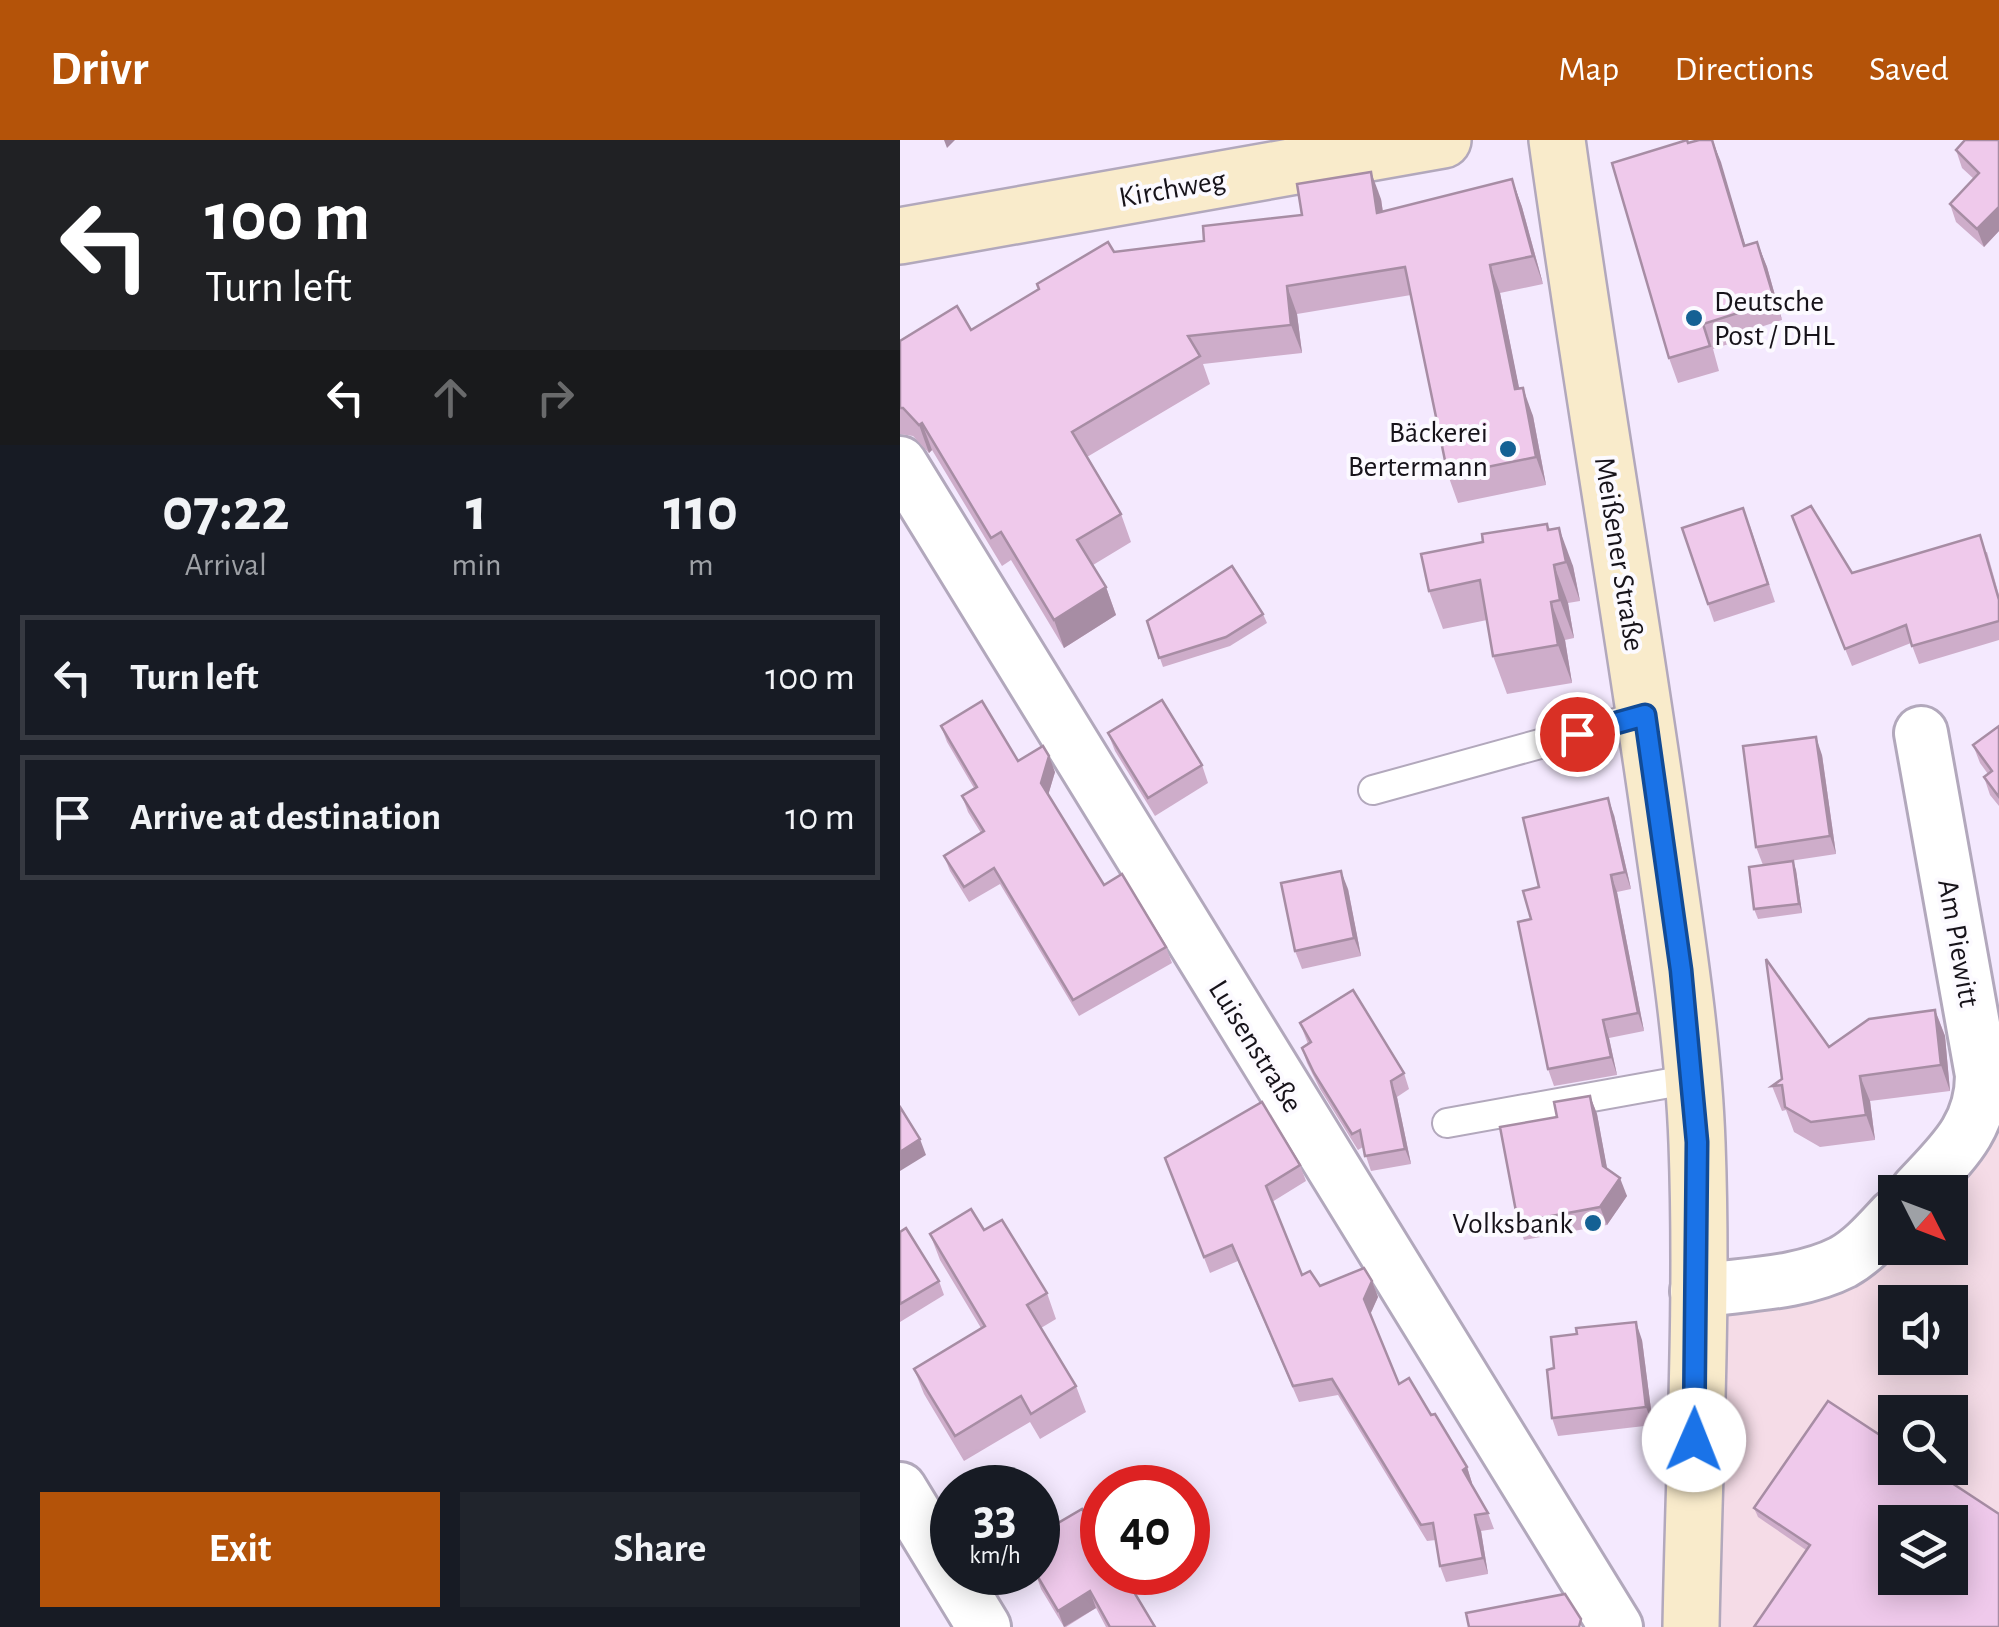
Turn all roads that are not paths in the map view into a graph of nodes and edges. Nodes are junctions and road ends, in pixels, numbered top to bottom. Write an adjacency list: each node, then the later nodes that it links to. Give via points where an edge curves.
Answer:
1 (1443, 140): 3 (street, Kirchweg)
2 (1557, 140): 5 (street, Meißener Straße)
3 (900, 236)
4 (900, 463): 15 (street, Luisenstraße)
5 (1645, 715): 7 (lane); 8 (street, Meißener Straße)
6 (1921, 733): 10 (street, Am Piewitt, via 1982,1075 1982,1102 1967,1134)
7 (1373, 790)
8 (1692, 1079): 9 (lane); 12 (street, Meißener Straße)
9 (1447, 1123)
10 (1931, 1175)
11 (1878, 1234): 12 (street, via 1843,1262 1805,1275)
12 (1697, 1291): 16 (street, Meißener Straße)
13 (900, 1489): 14 (street)
14 (984, 1627)
15 (1616, 1627)
16 (1691, 1627)

